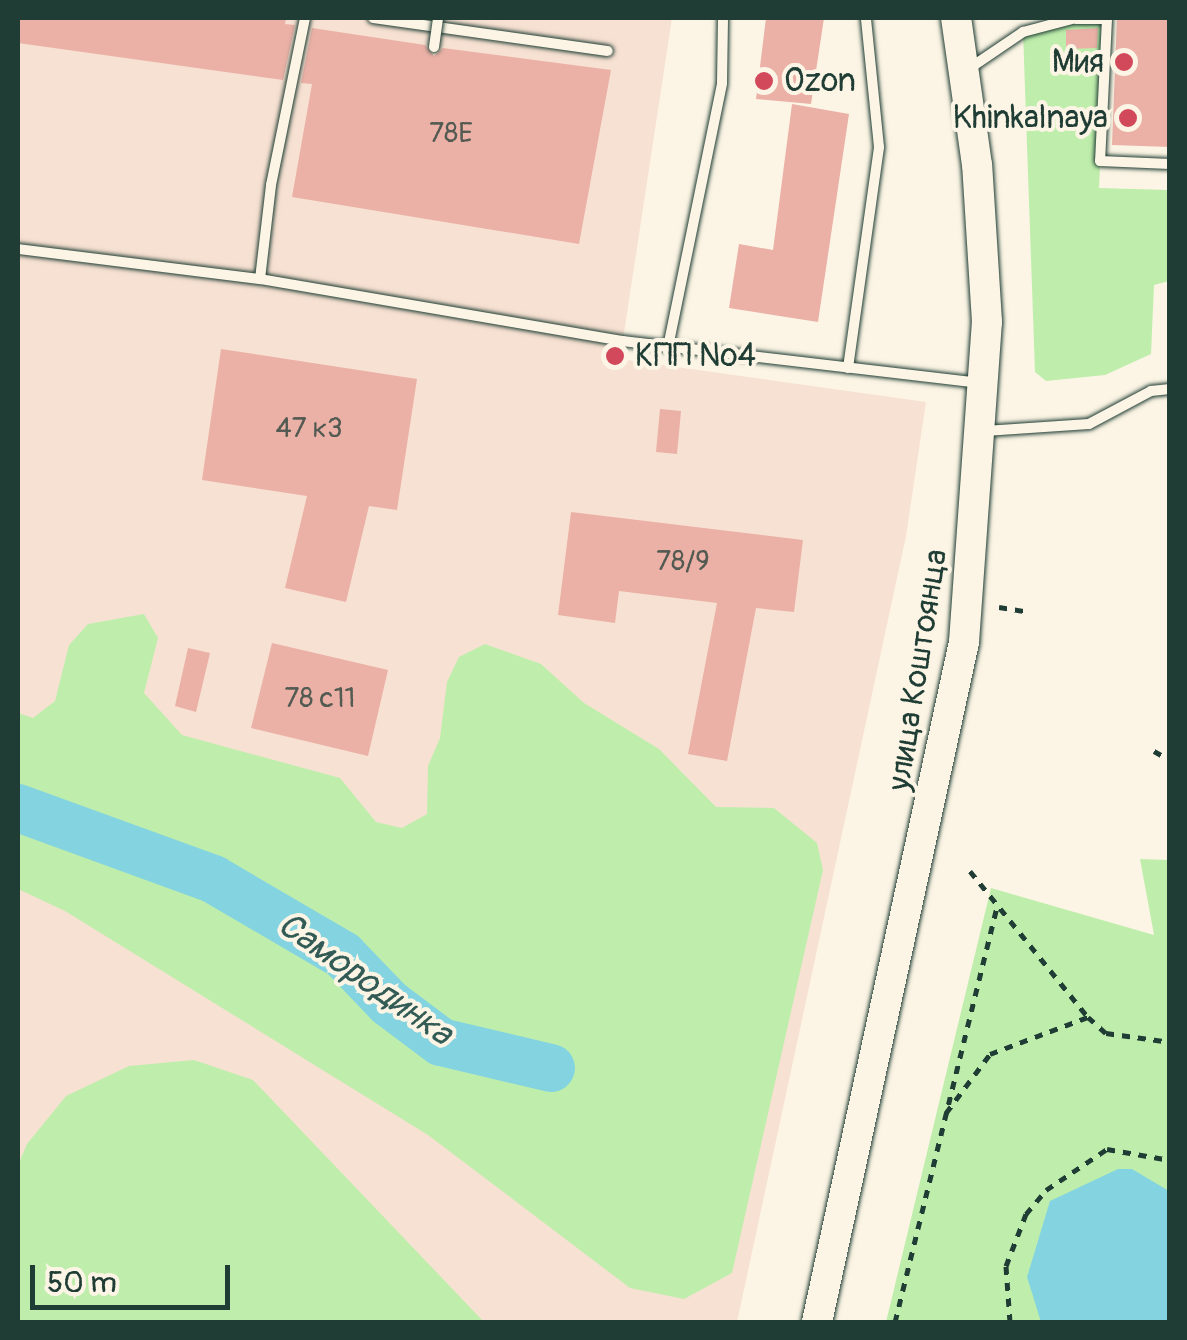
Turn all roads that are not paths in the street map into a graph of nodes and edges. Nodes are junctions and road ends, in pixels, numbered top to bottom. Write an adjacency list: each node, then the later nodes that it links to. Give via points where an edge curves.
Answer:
1 (306, 18): 14 (lane, via 271,185)
2 (373, 18): 10 (lane)
3 (438, 18): 9 (lane, bridge)
4 (723, 18): 15 (lane, via 722,83)
5 (866, 18): 16 (lane, via 880,147)
6 (956, 18): 11 (street, улица Коштоянца)
7 (1076, 18): 8 (lane); 11 (lane, via 1023,32)
8 (1106, 18): 12 (lane, via 1100,160)
9 (434, 47)
10 (608, 51)
11 (966, 70): 17 (street, улица Коштоянца, via 988,322)
12 (1170, 164)
13 (18, 249): 14 (lane)
14 (260, 278): 15 (lane)
15 (668, 346): 16 (lane)
16 (848, 368): 17 (lane)
17 (986, 384): 19 (street, улица Коштоянца)
18 (1170, 389): 19 (lane, via 1151,390 1089,424)
19 (984, 431): 20 (street, улица Коштоянца, via 955,698)
20 (817, 1322)

